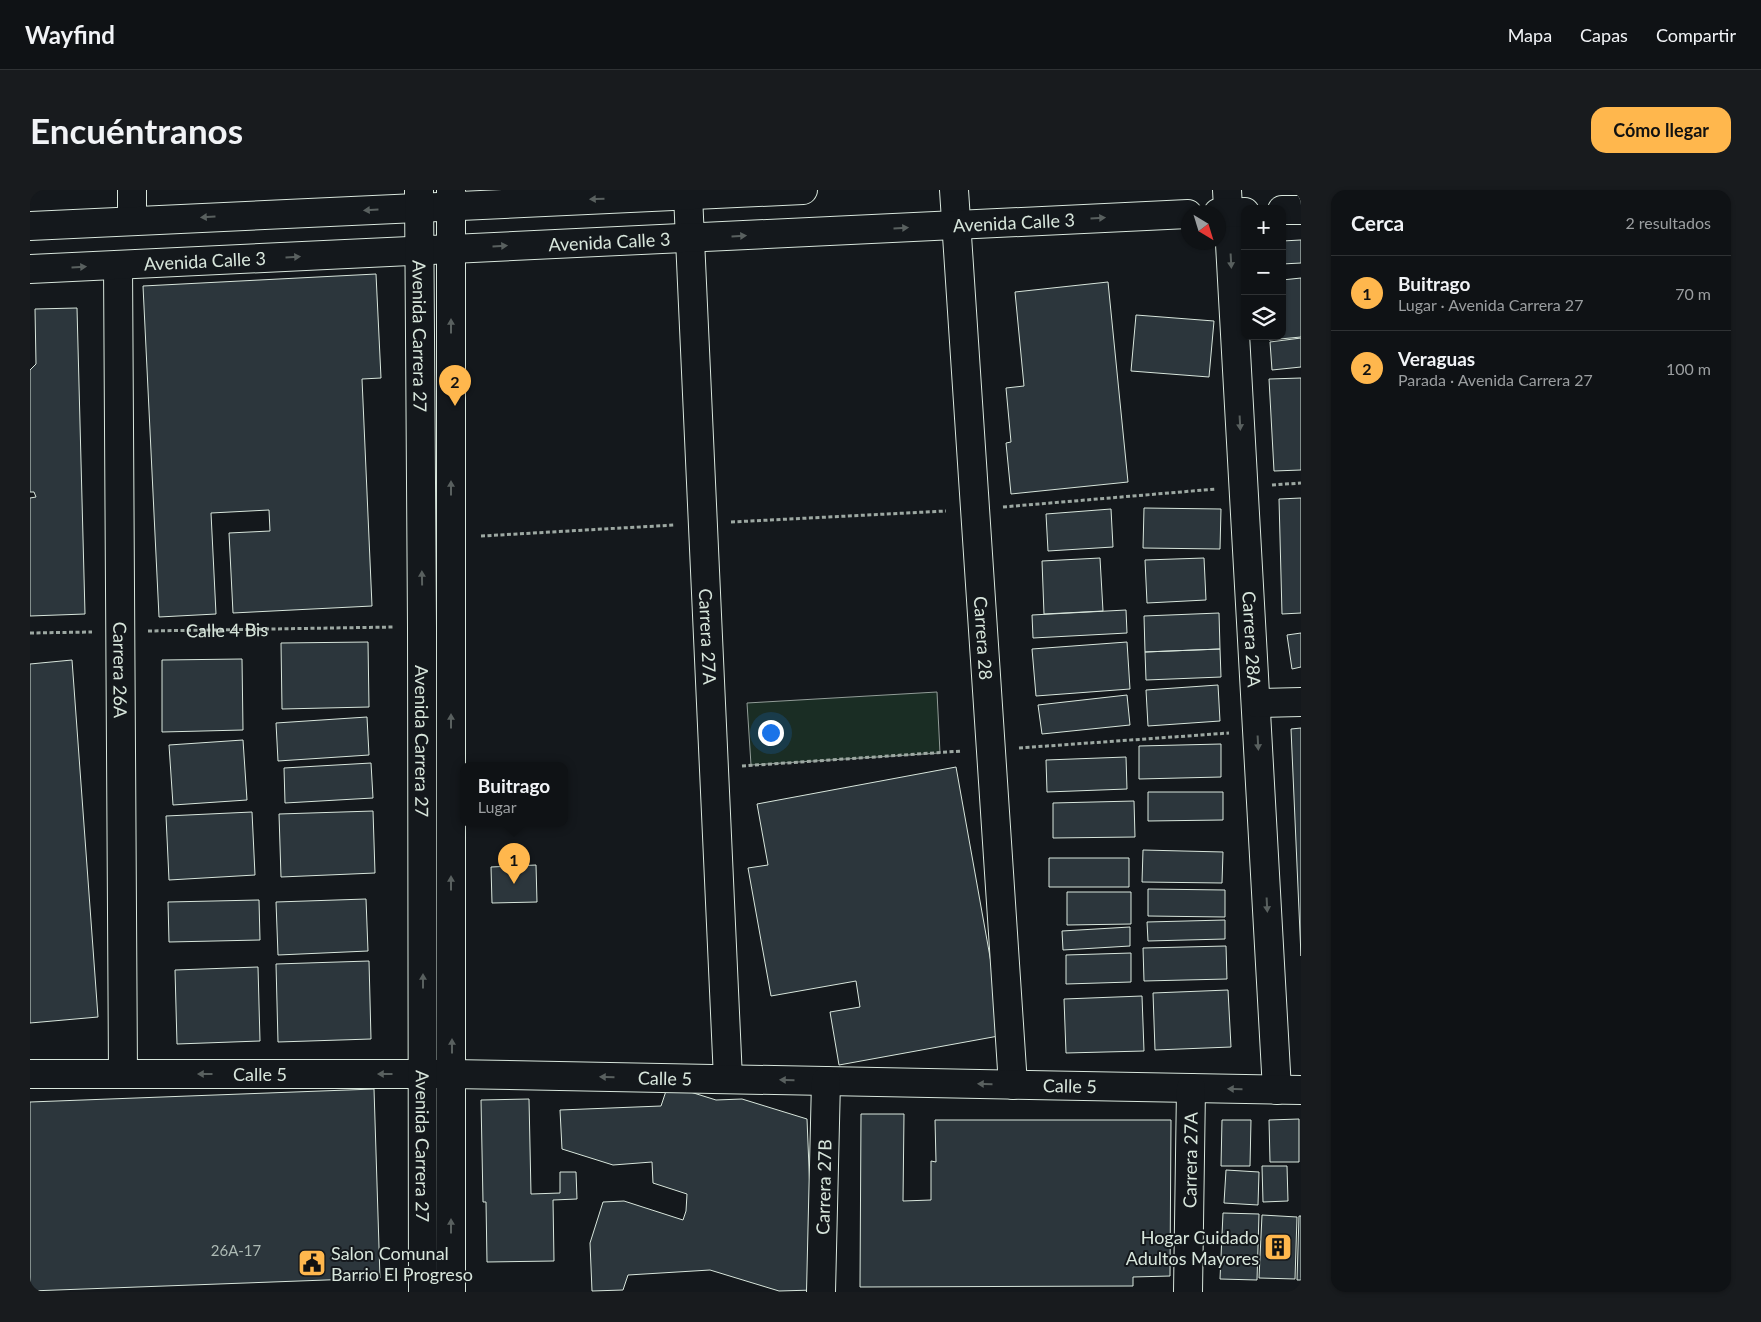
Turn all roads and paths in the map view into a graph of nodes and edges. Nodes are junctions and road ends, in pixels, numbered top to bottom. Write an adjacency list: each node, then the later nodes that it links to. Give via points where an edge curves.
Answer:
1 (132, 190): 12 (street)
2 (803, 190): 4 (street)
3 (954, 190): 13 (street, Carrera 28)
4 (721, 192): 5 (street)
5 (688, 195): 6 (street, one-way to 6); 15 (street, Carrera 27A)
6 (451, 198): 7 (street); 16 (street, Avenida Carrera 27)
7 (419, 199): 12 (street, one-way to 12); 17 (street, Avenida Carrera 27)
8 (1230, 207): 21 (street, Carrera 28A, one-way to 21)
9 (1286, 210): 10 (street)
10 (1301, 210)
11 (1181, 214): 13 (street, Avenida Calle 3, one-way to 11)
12 (132, 221): 14 (street)
13 (956, 225): 15 (street, Avenida Calle 3, one-way to 13); 22 (street, Carrera 28)
14 (30, 226)
15 (690, 238): 16 (street, Avenida Calle 3, one-way to 15); 23 (street, Carrera 27A)
16 (451, 249): 17 (street, Avenida Calle 3); 24 (street, Avenida Carrera 27, one-way to 16)
17 (420, 251): 18 (street, Avenida Calle 3, one-way to 17); 25 (street, Avenida Carrera 27, one-way to 17)
18 (118, 265): 19 (street, Avenida Calle 3, one-way to 18); 26 (street, Carrera 26A)
19 (30, 269)
20 (1301, 483): 21 (path)
21 (1244, 486): 22 (path); 29 (street, Carrera 28A)
22 (975, 509): 23 (path); 36 (street, Carrera 28)
23 (703, 524): 24 (path); 34 (street, Carrera 27A)
24 (451, 537): 33 (street, Avenida Carrera 27, one-way to 24)
25 (422, 627): 26 (path, Calle 4 Bis); 32 (street, Avenida Carrera 27, one-way to 25)
26 (120, 631): 27 (path, Calle 4 Bis); 31 (street, Carrera 26A)
27 (30, 633)
28 (1301, 702): 29 (street)
29 (1256, 703): 38 (street, Carrera 28A, one-way to 38)
30 (30, 1074): 31 (street, Calle 5)
31 (123, 1074): 32 (street, Calle 5, one-way to 31)
32 (423, 1074): 33 (street, Calle 5); 39 (street, Avenida Carrera 27)
33 (451, 1074): 34 (street, Calle 5, one-way to 33); 40 (street, Avenida Carrera 27, one-way to 33)
34 (728, 1079): 35 (street, Calle 5, one-way to 34)
35 (826, 1081): 36 (street, Calle 5, one-way to 35); 41 (street, Carrera 27B)
36 (1013, 1085): 37 (street, Calle 5)
37 (1191, 1088): 38 (street, Calle 5, one-way to 37); 42 (street, Carrera 27A)
38 (1289, 1090)
39 (422, 1292)
40 (451, 1292)
41 (821, 1292)
42 (1188, 1292)

